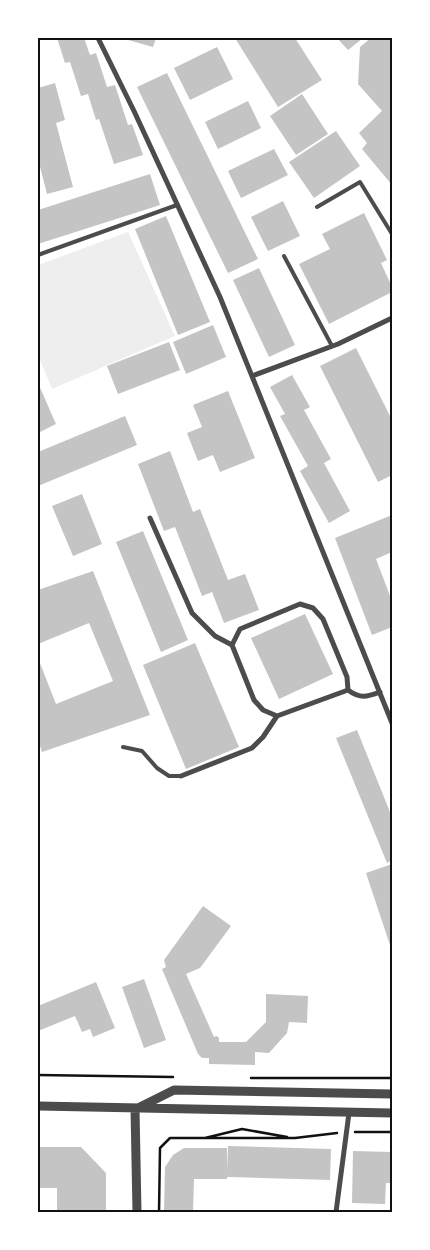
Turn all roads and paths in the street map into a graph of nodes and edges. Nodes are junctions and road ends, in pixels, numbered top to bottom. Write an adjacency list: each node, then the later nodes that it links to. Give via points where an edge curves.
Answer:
1 (98, 38): 2 (street)
2 (178, 205): 5 (lane); 9 (street)
3 (317, 207): 4 (lane, via 360,182)
4 (392, 234)
5 (38, 255)
6 (284, 256): 8 (lane)
7 (392, 318): 8 (street)
8 (332, 346): 9 (street)
9 (252, 376): 13 (street)
10 (150, 518): 11 (street, via 192,613 215,636)
11 (232, 645): 12 (street, via 240,630 300,604 313,608 323,619 347,677); 14 (street, via 254,700 263,710)
12 (348, 690): 13 (street, via 365,698); 14 (street)
13 (380, 692): 15 (street)
14 (277, 716): 17 (street, via 252,748)
15 (392, 723)
16 (123, 747): 17 (lane, via 142,751 169,776)
17 (181, 776)
18 (38, 1075): 19 (path)
19 (177, 1077)
20 (245, 1078): 21 (path)
21 (392, 1078)
22 (392, 1094): 24 (street, via 174,1090)
23 (38, 1106): 24 (street)
24 (135, 1109): 25 (street); 31 (street)
25 (349, 1113): 26 (street); 27 (street)
26 (392, 1113)
27 (347, 1132): 28 (path); 29 (path); 33 (street)
28 (392, 1132)
29 (295, 1138): 30 (path); 30 (path, via 242,1129)
30 (198, 1139): 32 (path, via 170,1138 160,1148)
31 (137, 1212)
32 (159, 1212)
33 (336, 1212)

